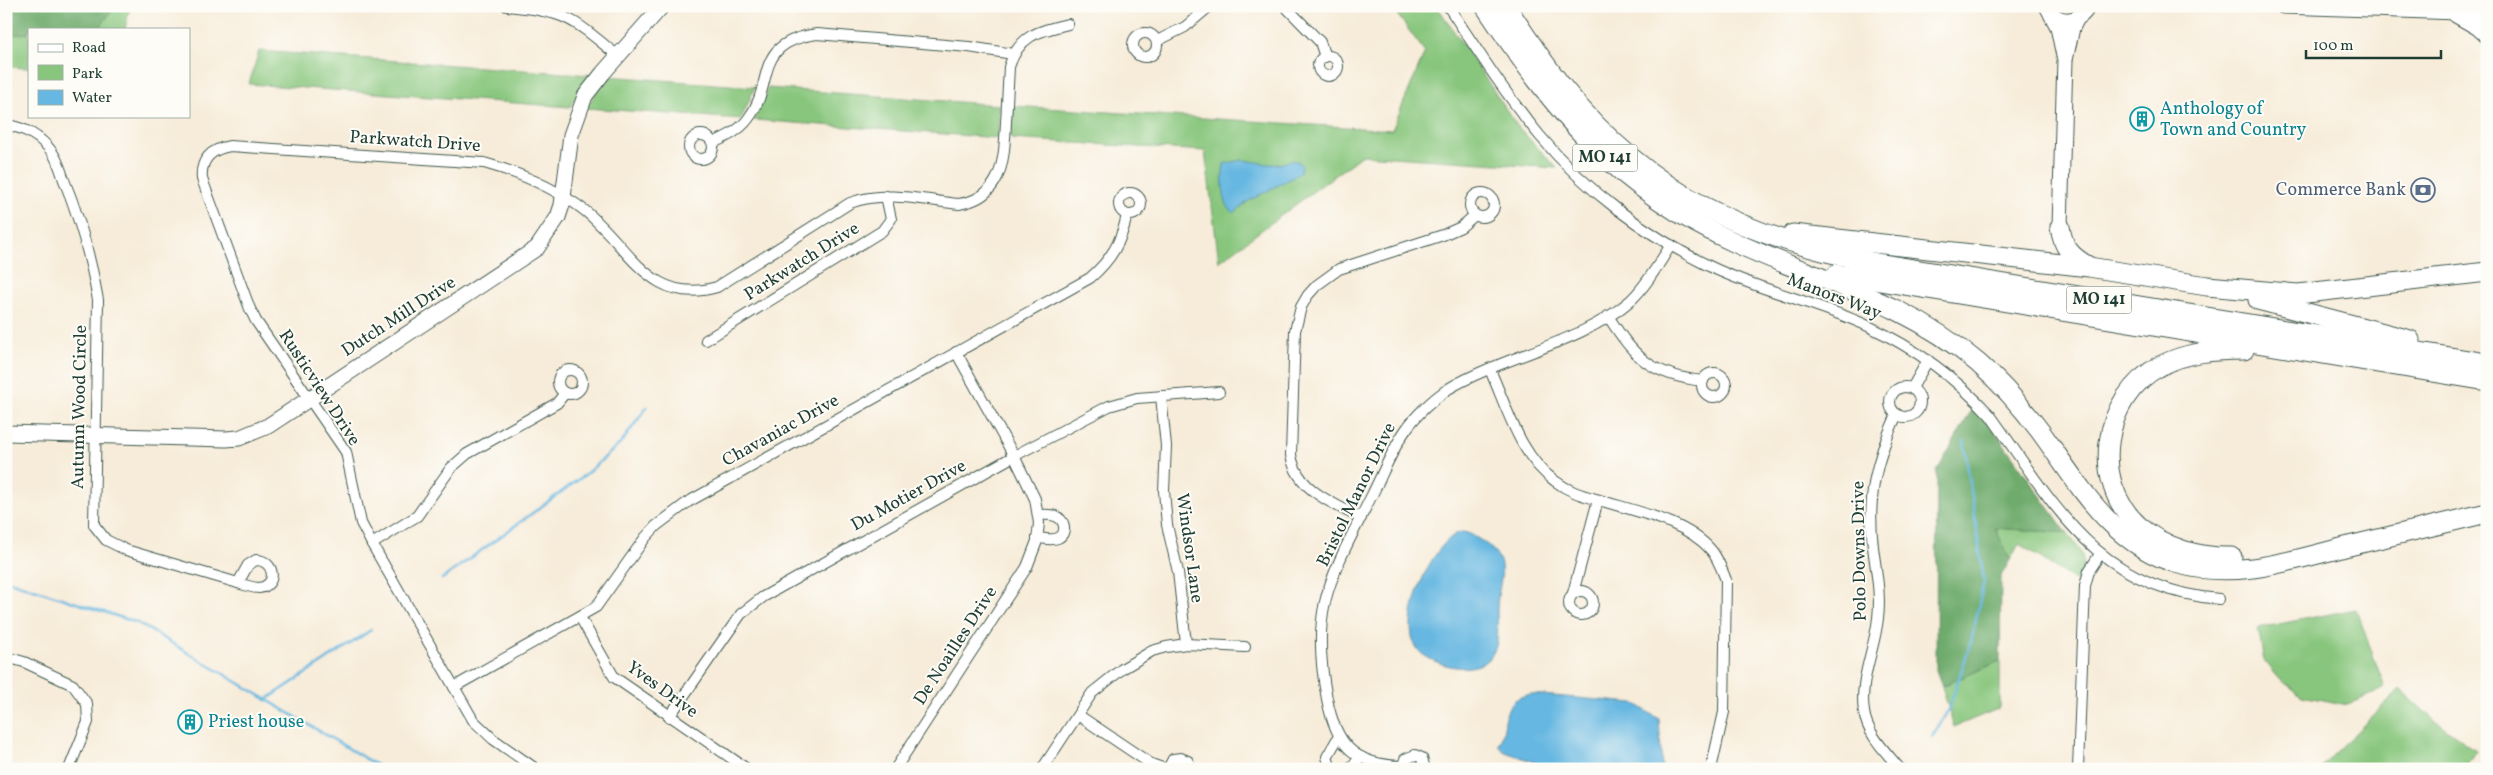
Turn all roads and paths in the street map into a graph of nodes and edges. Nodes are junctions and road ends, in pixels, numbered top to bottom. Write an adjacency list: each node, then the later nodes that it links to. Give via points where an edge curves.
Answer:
1 (507, 6): 18 (street, via 544,9 569,17)
2 (662, 6): 18 (street, Dutch Mill Drive)
3 (1210, 6): 16 (street, via 1185,27)
4 (1285, 6): 19 (street, via 1320,42)
5 (1448, 6): 30 (street, Manors Way, via 1507,95 1553,151 1620,212)
6 (1485, 6): 31 (highway, MO 141, via 1556,107 1601,155 1680,214)
7 (1506, 6): 27 (highway, MO 141, via 1565,90 1609,138 1661,180)
8 (2100, 6): 12 (street)
9 (2283, 6): 11 (street)
10 (2047, 9): 12 (street, via 2060,20); 20 (street, via 2058,27)
11 (2450, 12): 13 (street); 15 (street, via 2468,20)
12 (2083, 13): 20 (street, via 2072,28)
13 (2487, 13)
14 (1068, 24): 17 (street, via 1038,31)
15 (2487, 36)
16 (1157, 41)
17 (1013, 54): 22 (street, via 969,47 817,34 807,36 777,51 765,70 758,100 748,120 730,135); 25 (street, Parkwatch Drive, via 1008,67 1004,156 992,188 970,202 959,204)
18 (618, 56): 24 (street, Dutch Mill Drive, via 585,96 571,135)
19 (1325, 56)
20 (2065, 60): 29 (street)
21 (6, 125): 53 (street, Autumn Wood Circle, via 23,129 52,152 76,208 98,300)
22 (713, 142)
23 (207, 156): 24 (street, Parkwatch Drive, via 221,147 230,146 468,160 522,174); 50 (street, Rusticview Drive, via 202,179 250,309)
24 (563, 196): 25 (street, Parkwatch Drive, via 590,215 648,275 673,289 696,292 717,287 850,203); 50 (street, Dutch Mill Drive, via 558,217 546,237 530,253)
25 (886, 196): 37 (street, Parkwatch Drive, via 891,219 882,232)
26 (1127, 214): 38 (street, Chavaniac Drive, via 1116,250 1090,278)
27 (1717, 214): 32 (highway, via 1805,237); 42 (highway, MO 141, via 1778,240 1843,257)
28 (1475, 215): 59 (street, via 1461,227 1443,235 1339,269 1317,285 1301,307 1295,331 1293,466 1303,483 1318,495)
29 (2060, 227): 32 (highway, via 2050,245); 33 (highway, via 2067,250)
30 (1671, 245): 36 (street, Bristol Manor Drive, via 1640,291); 41 (street, Manors Way, via 1724,273 1868,326)
31 (1771, 257): 39 (highway, MO 141, via 1815,270 1882,283); 57 (highway, via 1882,301 1960,348 2022,408 2108,522 2143,549 2162,558 2200,568 2249,569)
32 (2027, 260): 33 (highway)
33 (2089, 267): 35 (highway)
34 (2483, 269): 35 (highway, via 2298,294)
35 (2207, 286): 40 (highway)
36 (1608, 316): 43 (street, Bristol Manor Drive); 44 (street, via 1625,344 1642,360 1658,369)
37 (706, 340)
38 (956, 352): 54 (street, De Noailles Drive); 66 (street, Chavaniac Drive, via 671,514 645,538 596,607)
39 (2305, 352): 45 (highway, MO 141); 56 (highway, via 2234,350 2194,354 2159,366 2130,390 2112,423 2108,460 2116,495 2139,526 2154,538 2194,554 2247,557)
40 (2487, 359)
41 (1928, 360): 46 (street); 62 (street, Manors Way, via 1976,399 2066,520)
42 (2487, 363)
43 (1490, 370): 55 (street, via 1524,444 1542,470 1572,492); 59 (street, Bristol Manor Drive, via 1448,390 1412,422 1399,440)
44 (1703, 381)
45 (2487, 381)
46 (1912, 388): 51 (street, Polo Downs Drive, via 1898,388 1892,395 1891,405); 51 (street, via 1920,400 1917,410 1907,416)
47 (1219, 392): 49 (street, Du Motier Drive)
48 (565, 393): 61 (street, via 557,403 467,454 452,468 417,516)
49 (1162, 396): 54 (street, Du Motier Drive, via 1121,401); 67 (street, Windsor Lane, via 1167,525 1178,572)
50 (307, 398): 53 (street, Dutch Mill Drive, via 268,426 239,438); 61 (street, Rusticview Drive, via 346,452 361,522)
51 (1897, 414): 87 (street, Polo Downs Drive, via 1874,477 1872,533 1879,605 1863,691 1864,714 1870,731)
52 (6, 432): 53 (street, Dutch Mill Drive)
53 (94, 434): 63 (street, Autumn Wood Circle, via 94,525 99,534 126,550)
54 (1014, 456): 58 (street, De Noailles Drive, via 1035,499); 72 (street, Du Motier Drive, via 750,607 734,624)
55 (1598, 500): 64 (street); 86 (street, via 1683,527 1699,538 1719,563 1727,589 1724,712)
56 (2487, 503)
57 (2487, 513)
58 (1039, 515): 60 (street, De Noailles Drive); 60 (street, via 1054,516 1062,521 1065,529 1056,539)
59 (1361, 518): 73 (street, Bristol Manor Drive, via 1334,576 1322,623 1327,697)
60 (1037, 538): 79 (street, De Noailles Drive, via 1027,566)
61 (372, 544): 70 (street, Rusticview Drive)
62 (2100, 554): 65 (street, Manors Way, via 2135,577 2156,586); 88 (street, via 2089,571 2085,586)
63 (238, 584)
64 (1574, 593)
65 (2218, 599)
66 (580, 617): 70 (street, Chavaniac Drive); 72 (street, Yves Drive, via 614,677)
67 (1186, 644): 68 (street); 71 (street, via 1152,651 1122,669 1092,693)
68 (1246, 647)
69 (6, 657): 76 (street, via 73,685 87,704 88,722)
70 (454, 687): 77 (street, Rusticview Drive, via 483,731)
71 (1078, 715): 80 (street); 81 (street, via 1151,764)
72 (669, 717): 78 (street, Yves Drive)
73 (1339, 736): 74 (street, Bristol Manor Drive, via 1354,754); 83 (street, via 1326,757)
74 (1361, 757): 75 (street, Bristol Manor Drive, via 1375,764); 84 (street)
75 (1402, 767): 85 (street, Bristol Manor Drive, via 1405,759 1415,755 1422,758)
76 (69, 769)
77 (536, 769)
78 (747, 769)
79 (895, 769)
80 (1042, 769)
81 (1167, 769): 82 (street, via 1173,760 1181,758 1188,761)
82 (1191, 769)
83 (1331, 769)
84 (1349, 769)
85 (1425, 769)
86 (1709, 769)
87 (1900, 769)
88 (2078, 769)

